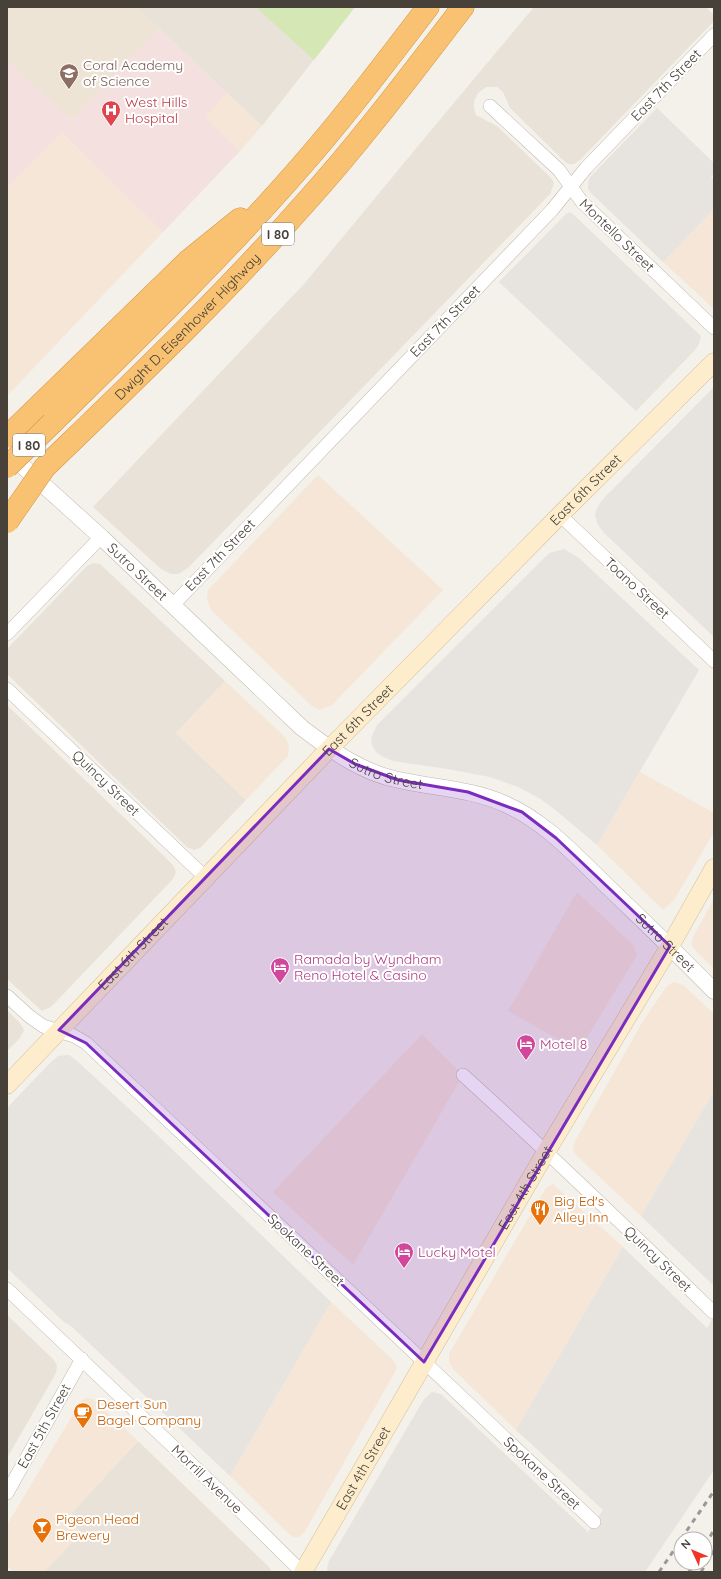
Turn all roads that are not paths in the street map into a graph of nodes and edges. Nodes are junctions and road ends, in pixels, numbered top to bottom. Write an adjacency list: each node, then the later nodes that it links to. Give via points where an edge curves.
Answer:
1 (428, 7): 8 (highway, Dwight D. Eisenhower Highway / I 80, via 343,116 199,278)
2 (462, 7): 12 (highway, Dwight D. Eisenhower Highway / I 80, via 371,125 274,239)
3 (714, 35): 5 (street, East 7th Street, via 586,168)
4 (490, 106): 5 (street, Montello Street, via 559,170)
5 (571, 187): 6 (street, Montello Street, via 582,202); 17 (street, East 7th Street)
6 (714, 328)
7 (714, 362): 14 (main road, East 6th Street)
8 (44, 416): 9 (highway); 11 (highway, Dwight D. Eisenhower Highway / I 80, bridge)
9 (7, 436)
10 (7, 452): 16 (street, Sutro Street)
11 (7, 467)
12 (45, 467): 13 (highway, Dwight D. Eisenhower Highway / I 80, bridge); 15 (highway, bridge)
13 (7, 505)
14 (560, 515): 19 (street, Toano Street); 21 (main road, East 6th Street)
15 (7, 522)
16 (101, 537): 17 (street, Sutro Street); 18 (street)
17 (172, 605): 21 (street, Sutro Street, via 302,728)
18 (7, 634)
19 (714, 661)
20 (7, 689): 23 (street, Quincy Street)
21 (329, 749): 23 (main road, East 6th Street); 24 (street, Sutro Street, via 355,764 398,780 468,792 494,799 522,812 556,838)
22 (714, 868): 24 (main road, East 4th Street)
23 (206, 878): 27 (main road, East 6th Street)
24 (670, 946): 25 (street, Sutro Street); 30 (main road, East 4th Street)
25 (714, 991)
26 (7, 996): 27 (street, Spokane Street, via 43,1026)
27 (59, 1030): 29 (main road, East 6th Street); 34 (street, Spokane Street, via 86,1043)
28 (463, 1075): 30 (street, Quincy Street)
29 (7, 1084)
30 (546, 1152): 32 (street, Quincy Street); 34 (main road, East 4th Street)
31 (7, 1289): 33 (street, Morrill Avenue)
32 (713, 1312)
33 (82, 1359): 35 (street, East 5th Street); 37 (street, Morrill Avenue)
34 (424, 1362): 36 (street, Spokane Street); 37 (main road, East 4th Street)
35 (7, 1492)
36 (594, 1522)
37 (302, 1572)

